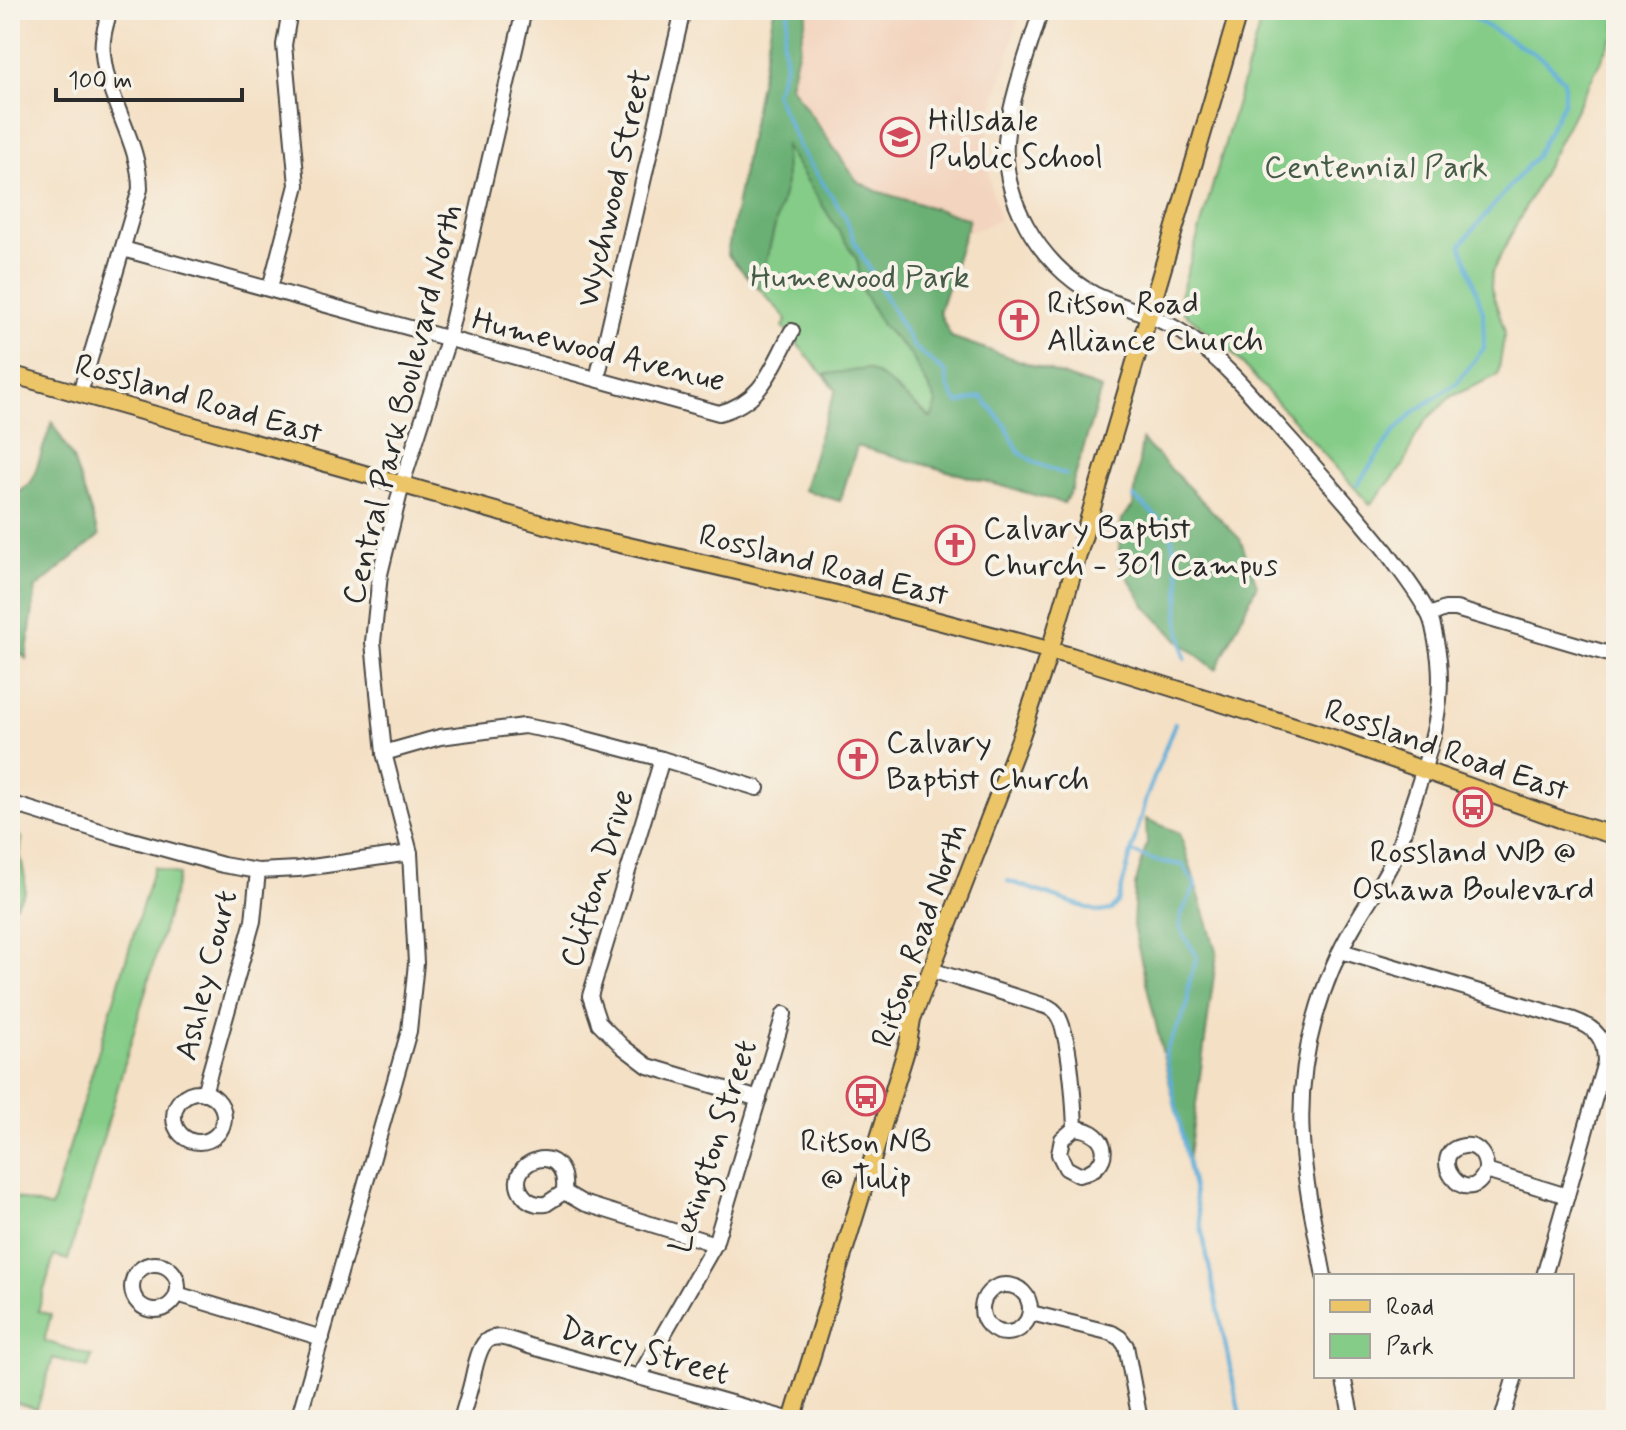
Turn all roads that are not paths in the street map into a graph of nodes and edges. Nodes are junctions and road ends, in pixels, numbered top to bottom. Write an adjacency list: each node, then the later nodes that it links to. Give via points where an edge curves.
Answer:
1 (110, 10): 7 (street, via 102,53 140,180)
2 (290, 10): 8 (street, via 284,45 297,185)
3 (524, 10): 11 (street, Central Park Boulevard North)
4 (683, 10): 13 (street, Wychwood Street)
5 (1041, 10): 9 (street, via 1006,134 1007,166 1018,207 1035,242 1060,268 1091,292)
6 (1239, 10): 9 (main road, Ritson Road North)
7 (123, 249): 8 (street, Humewood Avenue); 14 (street)
8 (270, 288): 11 (street, Humewood Avenue)
9 (1150, 317): 16 (street, via 1188,336 1232,375 1365,525); 17 (main road, Ritson Road North)
10 (792, 331): 13 (street, Humewood Avenue, via 757,394 740,408 719,413)
11 (448, 340): 13 (street, Humewood Avenue); 15 (street, Central Park Boulevard North)
12 (10, 374): 14 (main road, Rossland Road East)
13 (597, 379)
14 (80, 393): 15 (main road, Rossland Road East)
15 (402, 484): 17 (main road, Rossland Road East, via 581,535); 19 (street, Central Park Boulevard North, via 380,574 373,642)
16 (1430, 615): 18 (street, via 1456,609); 21 (street, via 1441,683)
17 (1050, 650): 21 (main road, Rossland Road East); 28 (main road, Ritson Road North)
18 (1616, 656)
19 (384, 753): 20 (street, via 440,737 524,726); 25 (street, Central Park Boulevard North)
20 (662, 759): 22 (street); 31 (street, Clifton Drive, via 590,996 599,1023 648,1066)
21 (1424, 770): 24 (main road, Rossland Road East); 27 (street, via 1394,858)
22 (757, 788)
23 (10, 803): 26 (street)
24 (1616, 836)
25 (410, 853): 26 (street); 41 (street, Central Park Boulevard North, via 416,963 409,1031)
26 (258, 871): 30 (street, Ashley Court, via 253,921)
27 (1341, 951): 35 (street, via 1574,1020 1599,1034 1605,1062); 37 (street, via 1314,1020 1301,1081 1304,1175)
28 (931, 970): 32 (street, via 1051,1008 1058,1015); 47 (main road, Ritson Road North)
29 (784, 1014): 31 (street, Lexington Street)
30 (204, 1093)
31 (759, 1099): 36 (street, Lexington Street)
32 (1075, 1128)
33 (1486, 1171): 35 (street)
34 (564, 1192): 36 (street, via 583,1203)
35 (1567, 1196): 38 (street)
36 (715, 1244): 42 (street, Lexington Street)
37 (1324, 1274)
38 (1545, 1274)
39 (177, 1294): 41 (street)
40 (1031, 1313): 48 (street, via 1120,1338)
41 (322, 1338): 45 (street, Central Park Boulevard North)
42 (639, 1377): 46 (street, Darcy Street, via 495,1337 482,1343 476,1356); 47 (street, Darcy Street)
43 (1343, 1378): 49 (street)
44 (1514, 1378): 50 (street)
45 (298, 1420)
46 (461, 1420)
47 (792, 1420)
48 (1140, 1420)
49 (1352, 1420)
50 (1502, 1420)

